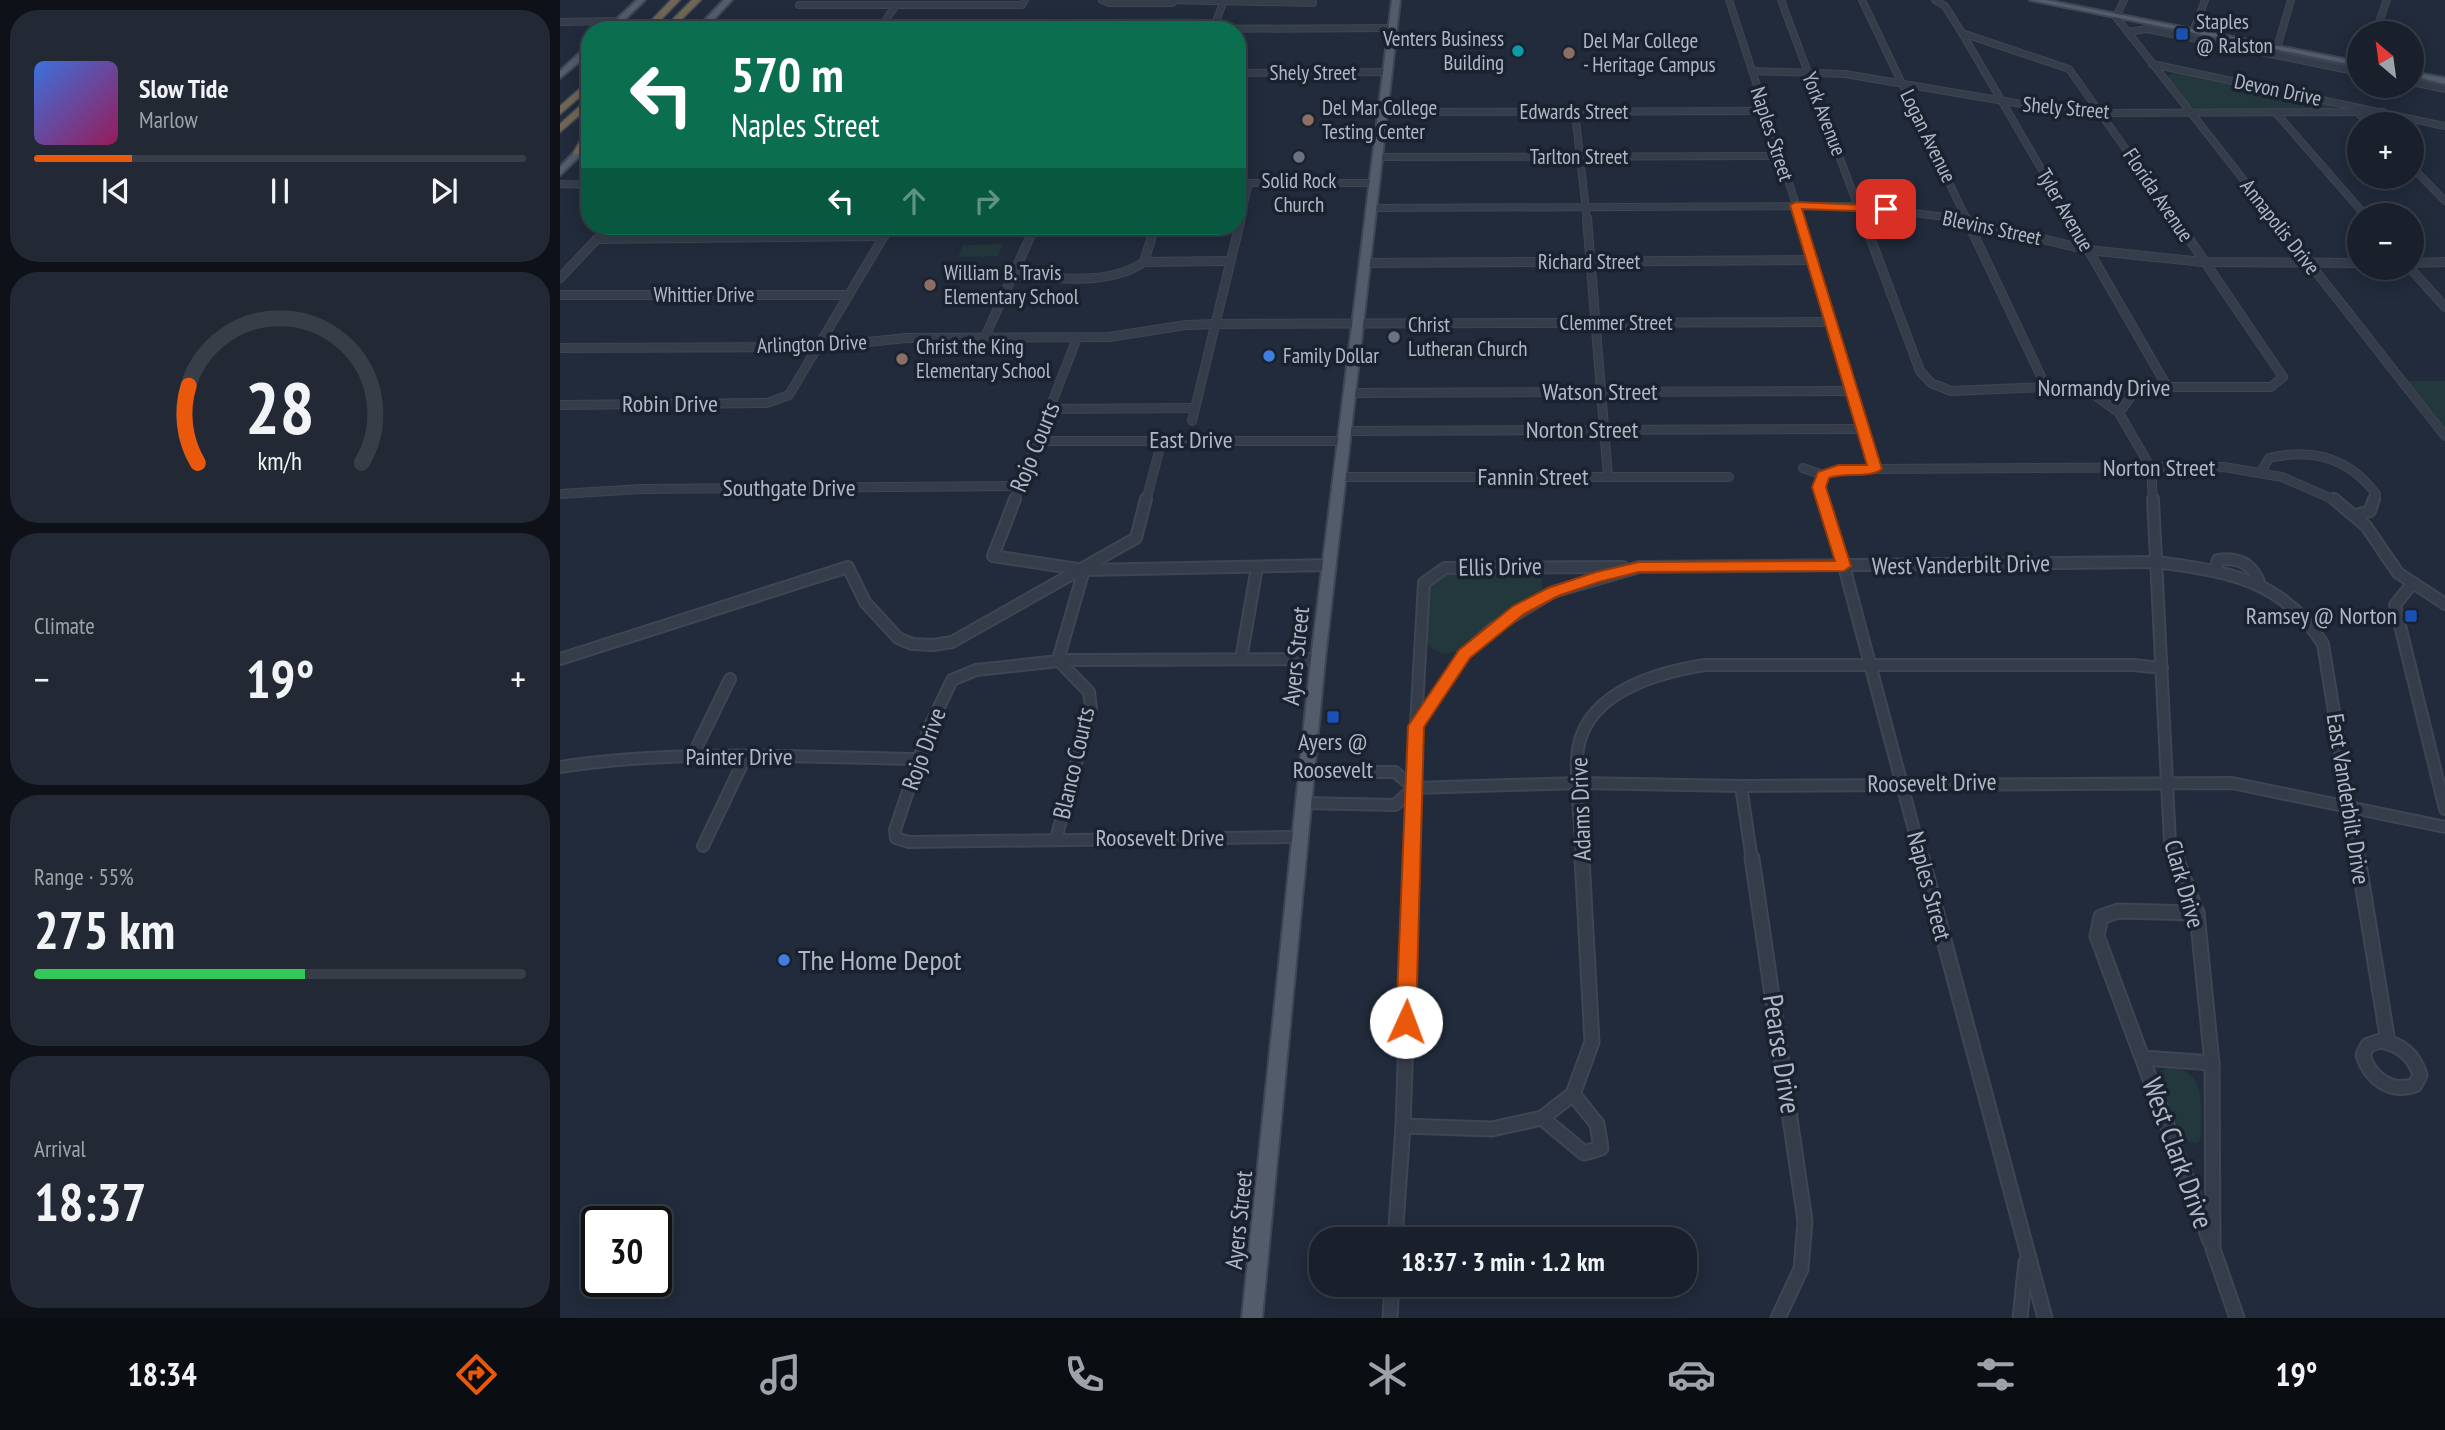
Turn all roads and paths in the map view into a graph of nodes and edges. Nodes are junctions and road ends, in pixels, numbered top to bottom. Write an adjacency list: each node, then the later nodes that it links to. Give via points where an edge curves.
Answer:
1 (640, 0): 26 (main road)
2 (676, 0): 27 (highway)
3 (697, 0): 28 (highway)
4 (728, 0): 29 (main road)
5 (1102, 0): 22 (street)
6 (1167, 0): 22 (street)
7 (1396, 0): 35 (main road, Ayers Street)
8 (1729, 0): 45 (street, Naples Street)
9 (1781, 0): 46 (street, York Avenue)
10 (1862, 0): 53 (street, Logan Avenue)
11 (1935, 0): 39 (street, via 1945,6)
12 (2034, 0): 25 (main road)
13 (2124, 0): 25 (street)
14 (2206, 0): 38 (street)
15 (2291, 0): 40 (street)
16 (2387, 0): 32 (street)
17 (1313, 1): 23 (street)
18 (876, 2): 21 (street); 24 (street)
19 (949, 2): 20 (street); 24 (street)
20 (1023, 2)
21 (801, 3)
22 (1184, 3): 23 (street)
23 (1223, 4): 31 (street)
24 (896, 5): 30 (street)
25 (2116, 17): 37 (street, Annapolis Drive); 38 (main road)
26 (618, 21)
27 (655, 21)
28 (675, 21)
29 (708, 21)
30 (885, 21)
31 (1216, 21)
32 (2379, 21)
33 (560, 22): 34 (street)
34 (581, 22)
35 (1392, 28): 36 (street); 47 (main road, Ayers Street)
36 (1246, 29)
37 (2127, 32): 43 (street, Annapolis Drive); 44 (street, via 2147,29)
38 (2193, 32): 40 (main road)
39 (1962, 33): 58 (street, Tyler Avenue); 66 (street, Florida Avenue, via 2069,69)
40 (2277, 48): 42 (main road)
41 (581, 56): 49 (main road)
42 (2347, 62)
43 (2152, 64): 64 (street, Annapolis Drive); 65 (street, Devon Drive)
44 (2347, 70)
45 (1752, 71): 46 (street, Shely Street); 61 (street, Naples Street)
46 (1807, 71): 53 (street, Shely Street); 88 (street, York Avenue)
47 (1388, 72): 48 (street, Shely Street); 62 (main road, Ayers Street)
48 (1246, 73)
49 (560, 75)
50 (2424, 77): 51 (main road)
51 (2445, 81)
52 (581, 82): 57 (highway)
53 (1901, 82): 58 (street, Shely Street); 91 (street, Logan Avenue)
54 (2424, 85): 55 (street)
55 (2445, 89)
56 (581, 91): 60 (highway)
57 (560, 96)
58 (2002, 102): 66 (street, Shely Street); 97 (street, Tyler Avenue)
59 (581, 109): 71 (highway)
60 (560, 111)
61 (1765, 111): 63 (street, Edwards Street); 75 (street, Naples Street)
62 (1383, 112): 63 (street, Edwards Street); 76 (main road, Ayers Street)
63 (1575, 112): 77 (street)
64 (2189, 112): 66 (street, Shely Street); 68 (street, Shely Street); 106 (street, Annapolis Drive)
65 (2383, 112)
66 (2103, 113): 103 (street, Florida Avenue)
67 (2347, 113): 68 (street, Shely Street)
68 (2277, 114): 86 (street)
69 (2424, 121): 70 (street, Devon Drive)
70 (2445, 126)
71 (560, 130)
72 (581, 148): 74 (highway)
73 (581, 150): 74 (main road)
74 (578, 153): 78 (main road)
75 (1780, 156): 77 (street, Tarlton Street); 87 (street, Naples Street)
76 (1378, 158): 77 (street, Tarlton Street); 81 (main road, Ayers Street)
77 (1579, 158): 89 (street)
78 (560, 171)
79 (2424, 179): 85 (street)
80 (1249, 183): 81 (street); 84 (street)
81 (1376, 183): 90 (main road, Ayers Street)
82 (560, 184): 83 (street)
83 (581, 185)
84 (1246, 195)
85 (2445, 201)
86 (2355, 203)
87 (1796, 205): 88 (street, Blevins Street); 89 (street, Blevins Street); 98 (street, Naples Street)
88 (1859, 205): 91 (street, Blevins Street); 122 (street, York Avenue, via 1920,371)
89 (1583, 206): 90 (street, Blevins Street); 102 (street)
90 (1372, 208): 101 (main road, Ayers Street)
91 (1969, 219): 97 (street, Blevins Street); 124 (street, Logan Avenue)
92 (1031, 235): 108 (street)
93 (1152, 235): 100 (street)
94 (1236, 235): 99 (street)
95 (884, 236): 96 (street); 112 (street)
96 (723, 237): 109 (street, via 597,239)
97 (2088, 250): 103 (street, Blevins Street); 125 (street, Tyler Avenue)
98 (1814, 260): 102 (street, Richard Street); 114 (street, Naples Street)
99 (1229, 261): 100 (street); 116 (street)
100 (1144, 262): 108 (street, via 1138,269 1108,276)
101 (1365, 262): 102 (street, Richard Street); 117 (main road, Ayers Street)
102 (1592, 262): 115 (street)
103 (2203, 262): 106 (street, Blevins Street); 123 (street, Florida Avenue, via 2283,377)
104 (2424, 262): 105 (street)
105 (2445, 262)
106 (2308, 263): 107 (street, Blevins Street); 139 (street, Annapolis Drive)
107 (2347, 263)
108 (1013, 276): 118 (street)
109 (560, 278)
110 (2421, 280): 113 (street)
111 (560, 295): 112 (street, Whittier Drive)
112 (848, 295): 120 (street)
113 (2445, 307)
114 (1832, 322): 115 (street, Clemmer Street); 128 (street, Naples Street)
115 (1595, 323): 117 (street, Clemmer Street); 129 (street)
116 (1216, 324): 117 (street, Arlington Drive); 119 (street, Arlington Drive); 133 (street)
117 (1357, 324): 130 (main road, Ayers Street)
118 (985, 337): 119 (street, Arlington Drive); 120 (street, Arlington Drive, via 906,338)
119 (1077, 338): 132 (street, Rojo Courts)
120 (820, 347): 121 (street, Arlington Drive); 131 (street, Robin Drive, via 789,396 779,401)
121 (560, 348)
122 (1931, 383): 124 (street, Normandy Drive, via 1951,391)
123 (2278, 383): 125 (street, Normandy Drive, via 2271,387)
124 (2046, 387): 126 (street, Normandy Drive)
125 (2168, 388): 127 (street, Normandy Drive)
126 (2087, 389): 127 (street, Normandy Drive); 134 (street, Clark Drive)
127 (2129, 389): 134 (street, via 2130,398)
128 (1851, 391): 129 (street, Watson Street); 136 (street, Naples Street)
129 (1603, 392): 130 (street, Watson Street); 137 (street)
130 (1349, 393): 138 (main road, Ayers Street)
131 (560, 405)
132 (1050, 408): 133 (street); 141 (street, Rojo Courts)
133 (1194, 408): 135 (street)
134 (2119, 413): 143 (street, Clark Drive)
135 (1192, 421)
136 (1861, 429): 137 (street, Norton Street); 144 (street, Naples Street)
137 (1606, 430): 138 (street, Norton Street); 148 (street)
138 (1343, 436): 140 (street, East Drive); 147 (main road, Ayers Street)
139 (2445, 436)
140 (1161, 440): 141 (street, East Drive); 158 (street, via 1136,538)
141 (1039, 441): 150 (street, Rojo Courts)
142 (1803, 468): 146 (street)
143 (2151, 468): 144 (street, Norton Street); 145 (street, Norton Street); 153 (street, Clark Drive)
144 (1875, 469): 146 (street, Norton Street)
145 (2262, 470): 152 (street, Norton Street, via 2304,485); 152 (street, via 2269,458 2285,453 2303,452 2337,461 2357,471 2376,494 2370,511)
146 (1823, 475): 155 (street, Naples Street, via 1819,487)
147 (1338, 477): 148 (street, Fannin Street); 154 (main road, Ayers Street)
148 (1608, 477): 149 (street, Fannin Street)
149 (1729, 477)
150 (1019, 486): 151 (street, Southgate Drive, via 641,489); 158 (street, Rojo Courts, via 993,556)
151 (560, 494)
152 (2356, 515): 159 (street, Norton Street)
153 (2157, 562): 155 (street, West Vanderbilt Drive); 166 (street, Clark Drive); 180 (street, East Vanderbilt Drive, via 2215,570 2260,585 2295,606 2312,623 2323,644)
154 (1329, 565): 156 (street); 163 (main road, Ayers Street)
155 (1844, 566): 157 (street, West Vanderbilt Drive); 165 (street, Naples Street)
156 (1257, 567): 158 (street); 162 (street)
157 (1639, 567): 168 (street, West Vanderbilt Drive, via 1553,592 1500,623 1465,654); 168 (street, Ellis Drive, via 1445,568 1432,575 1424,583)
158 (1084, 570): 161 (street, via 952,642 912,644 898,638 865,602 848,568); 164 (street)
159 (2411, 585): 160 (street, Norton Street); 181 (street, via 2395,605)
160 (2445, 604)
161 (560, 659)
162 (1241, 659): 163 (street); 164 (street)
163 (1318, 659): 173 (main road, Ayers Street)
164 (1058, 660): 171 (street, Rojo Drive, via 968,671 946,687); 185 (street, Blanco Courts, via 1089,692 1091,708)
165 (1870, 667): 166 (street, Adams Drive); 175 (street, Adams Drive, via 1705,665 1644,679 1620,692 1584,729 1577,756); 176 (street, Naples Street)
166 (2162, 668): 174 (street, Clark Drive)
167 (730, 679): 169 (street)
168 (1416, 726): 178 (street)
169 (692, 757): 170 (street, Painter Drive); 172 (street, Painter Drive, via 613,759)
170 (746, 757): 171 (street, Painter Drive); 186 (street)
171 (919, 759): 184 (street, Rojo Drive)
172 (560, 767)
173 (1306, 772): 178 (street, via 1395,772); 179 (main road, Ayers Street)
174 (2165, 781): 176 (street, Roosevelt Drive); 180 (street, Roosevelt Drive, via 2232,783); 187 (street, Clark Drive, via 2170,843)
175 (1578, 783): 177 (street, Roosevelt Drive); 178 (street, Roosevelt Drive); 191 (street, Adams Drive, via 1592,1042)
176 (1902, 783): 177 (street, Roosevelt Drive); 196 (street, Naples Street)
177 (1741, 786): 200 (street, Pearse Drive, via 1807,1234 1791,1300)
178 (1413, 788): 179 (street, Roosevelt Drive, via 1395,805); 193 (street)
179 (1303, 803): 183 (main road, Ayers Street)
180 (2349, 807): 182 (street, Roosevelt Drive); 188 (street, East Vanderbilt Drive)
181 (2445, 809)
182 (2445, 827)
183 (1299, 837): 185 (street, Roosevelt Drive); 198 (main road, Ayers Street)
184 (896, 838): 185 (street, Roosevelt Drive, via 909,842)
185 (1056, 839)
186 (703, 845)
187 (2197, 913): 189 (street, West Clark Drive, via 2118,911 2101,918 2096,936); 190 (street, Clark Drive)
188 (2388, 1042)
189 (2144, 1058): 190 (street, West Clark Drive); 195 (street, West Clark Drive)
190 (2212, 1063): 195 (street, Clark Drive)
191 (1573, 1094): 192 (street); 192 (street, via 1597,1124 1601,1148 1584,1153)
192 (1542, 1118): 193 (street, via 1492,1129)
193 (1403, 1126): 194 (street)
194 (1396, 1227)
195 (2213, 1249): 203 (street, Clark Drive)
196 (2027, 1254): 201 (street); 202 (street, Naples Street)
197 (1391, 1297): 199 (street)
198 (1252, 1318)
199 (1390, 1318)
200 (1778, 1318)
201 (2020, 1318)
202 (2045, 1318)
203 (2237, 1318)

